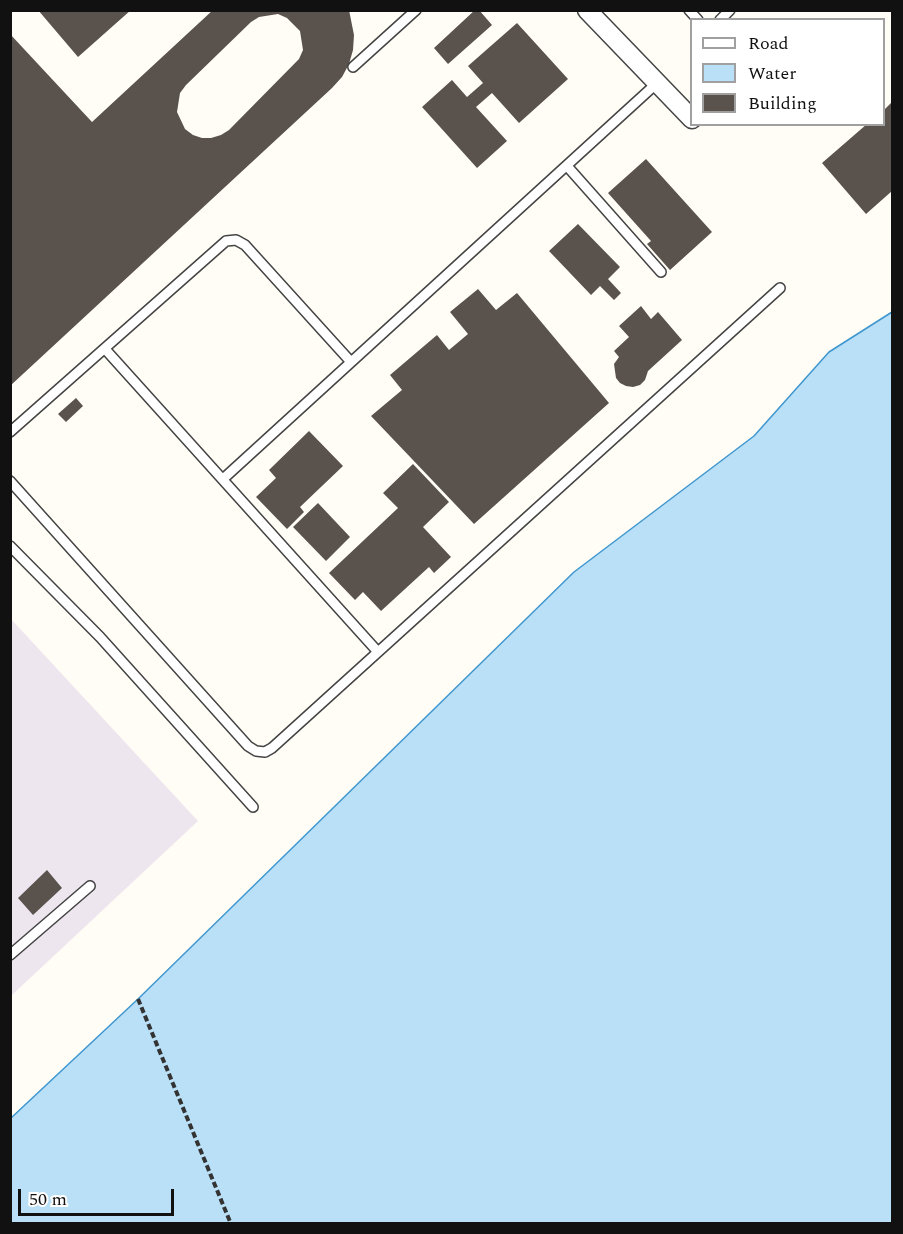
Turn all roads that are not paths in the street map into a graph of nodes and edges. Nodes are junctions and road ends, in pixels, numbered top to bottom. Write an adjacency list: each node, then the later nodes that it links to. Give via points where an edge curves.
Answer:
1 (416, 10): 3 (lane)
2 (587, 11): 4 (street)
3 (353, 67)
4 (657, 83): 5 (street); 6 (lane)
5 (690, 117)
6 (567, 166): 7 (lane); 10 (lane)
7 (661, 272)
8 (780, 288): 15 (lane)
9 (105, 349): 10 (lane, via 217,248 236,240 245,245); 11 (lane); 12 (lane)
10 (351, 362): 12 (lane)
11 (10, 432)
12 (223, 479): 15 (lane)
13 (10, 481): 15 (lane, via 256,751 272,748)
14 (10, 546): 16 (lane, via 100,637)
15 (378, 652)
16 (253, 807)
17 (90, 886): 18 (lane)
18 (10, 955)

